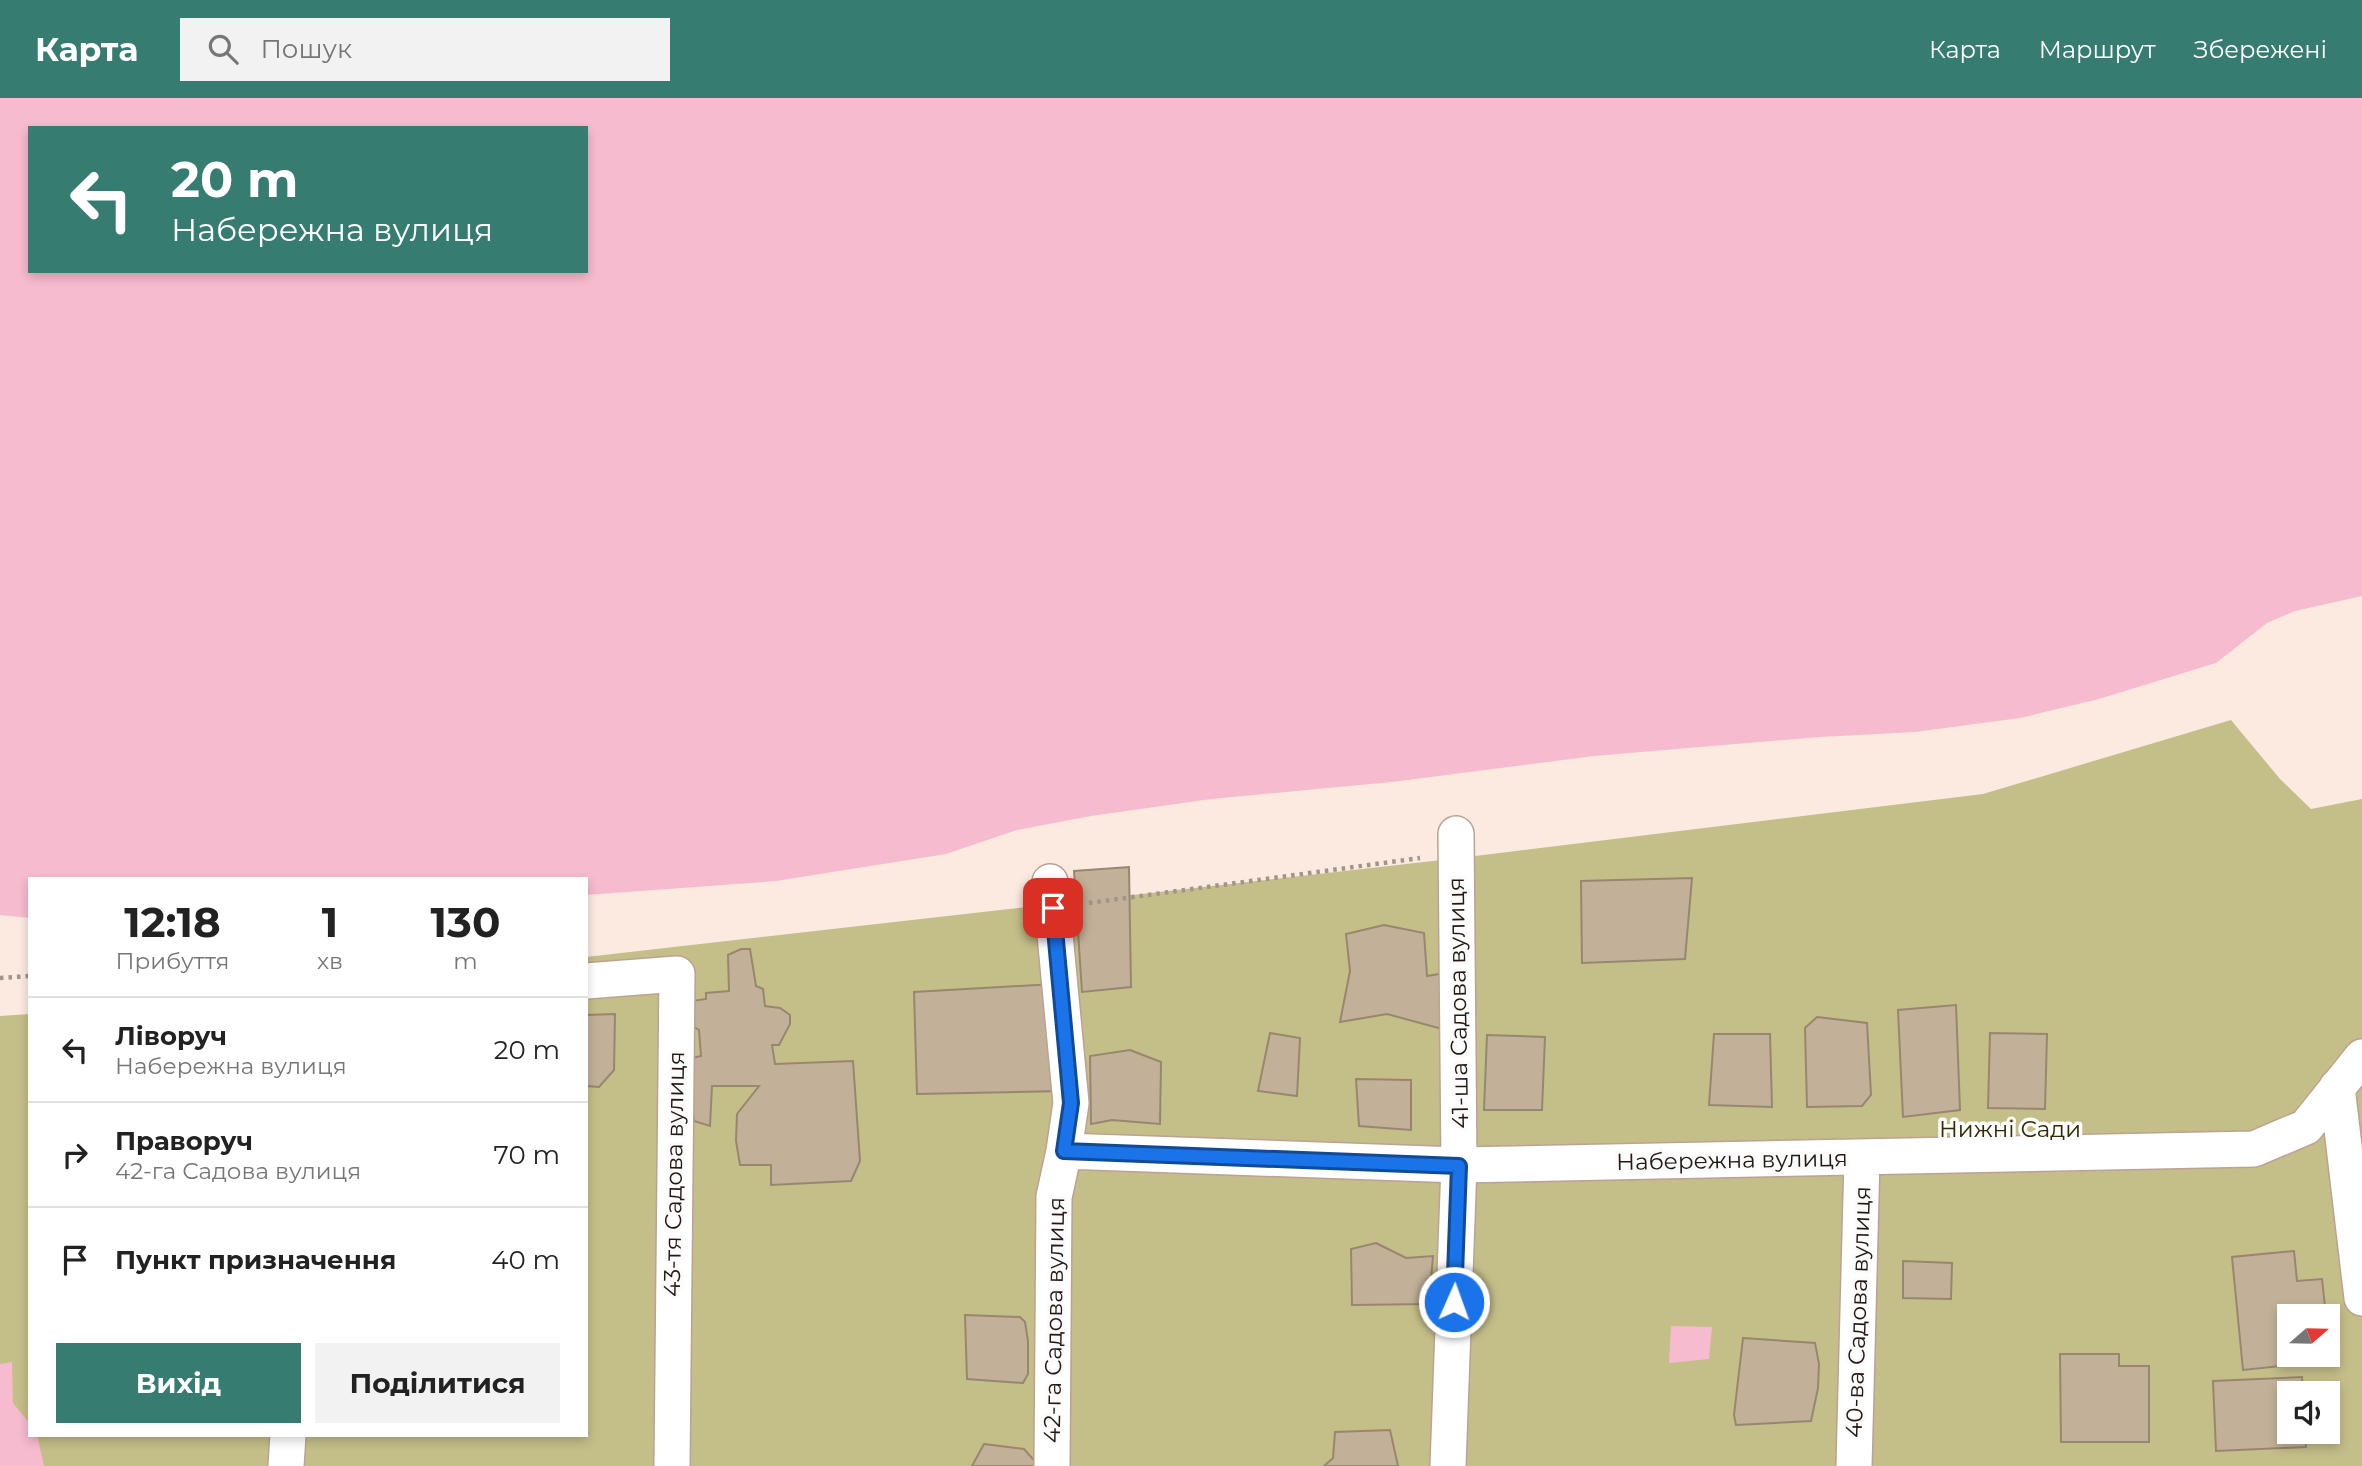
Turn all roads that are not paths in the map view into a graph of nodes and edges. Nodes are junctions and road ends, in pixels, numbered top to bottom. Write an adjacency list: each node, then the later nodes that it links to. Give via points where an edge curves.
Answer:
1 (1456, 844): 8 (street, 41-ша Садова вулиця)
2 (1051, 895): 6 (street, 42-га Садова вулиця, via 1071,1103)
3 (588, 981): 12 (street, 43-тя Садова вулиця, via 677,974)
4 (2362, 1057): 5 (street, Набережна вулиця)
5 (2337, 1087): 7 (street, Набережна вулиця, via 2306,1127 2254,1149); 9 (street)
6 (1064, 1151): 8 (street, Набережна вулиця); 13 (street, 42-га Садова вулиця, via 1054,1196)
7 (1863, 1158): 8 (street, Набережна вулиця); 15 (street, 40-ва Садова вулиця)
8 (1459, 1166): 14 (street, 41-ша Садова вулиця)
9 (2362, 1298)
10 (288, 1437): 11 (street)
11 (286, 1466)
12 (672, 1466)
13 (1052, 1466)
14 (1448, 1466)
15 (1854, 1466)

